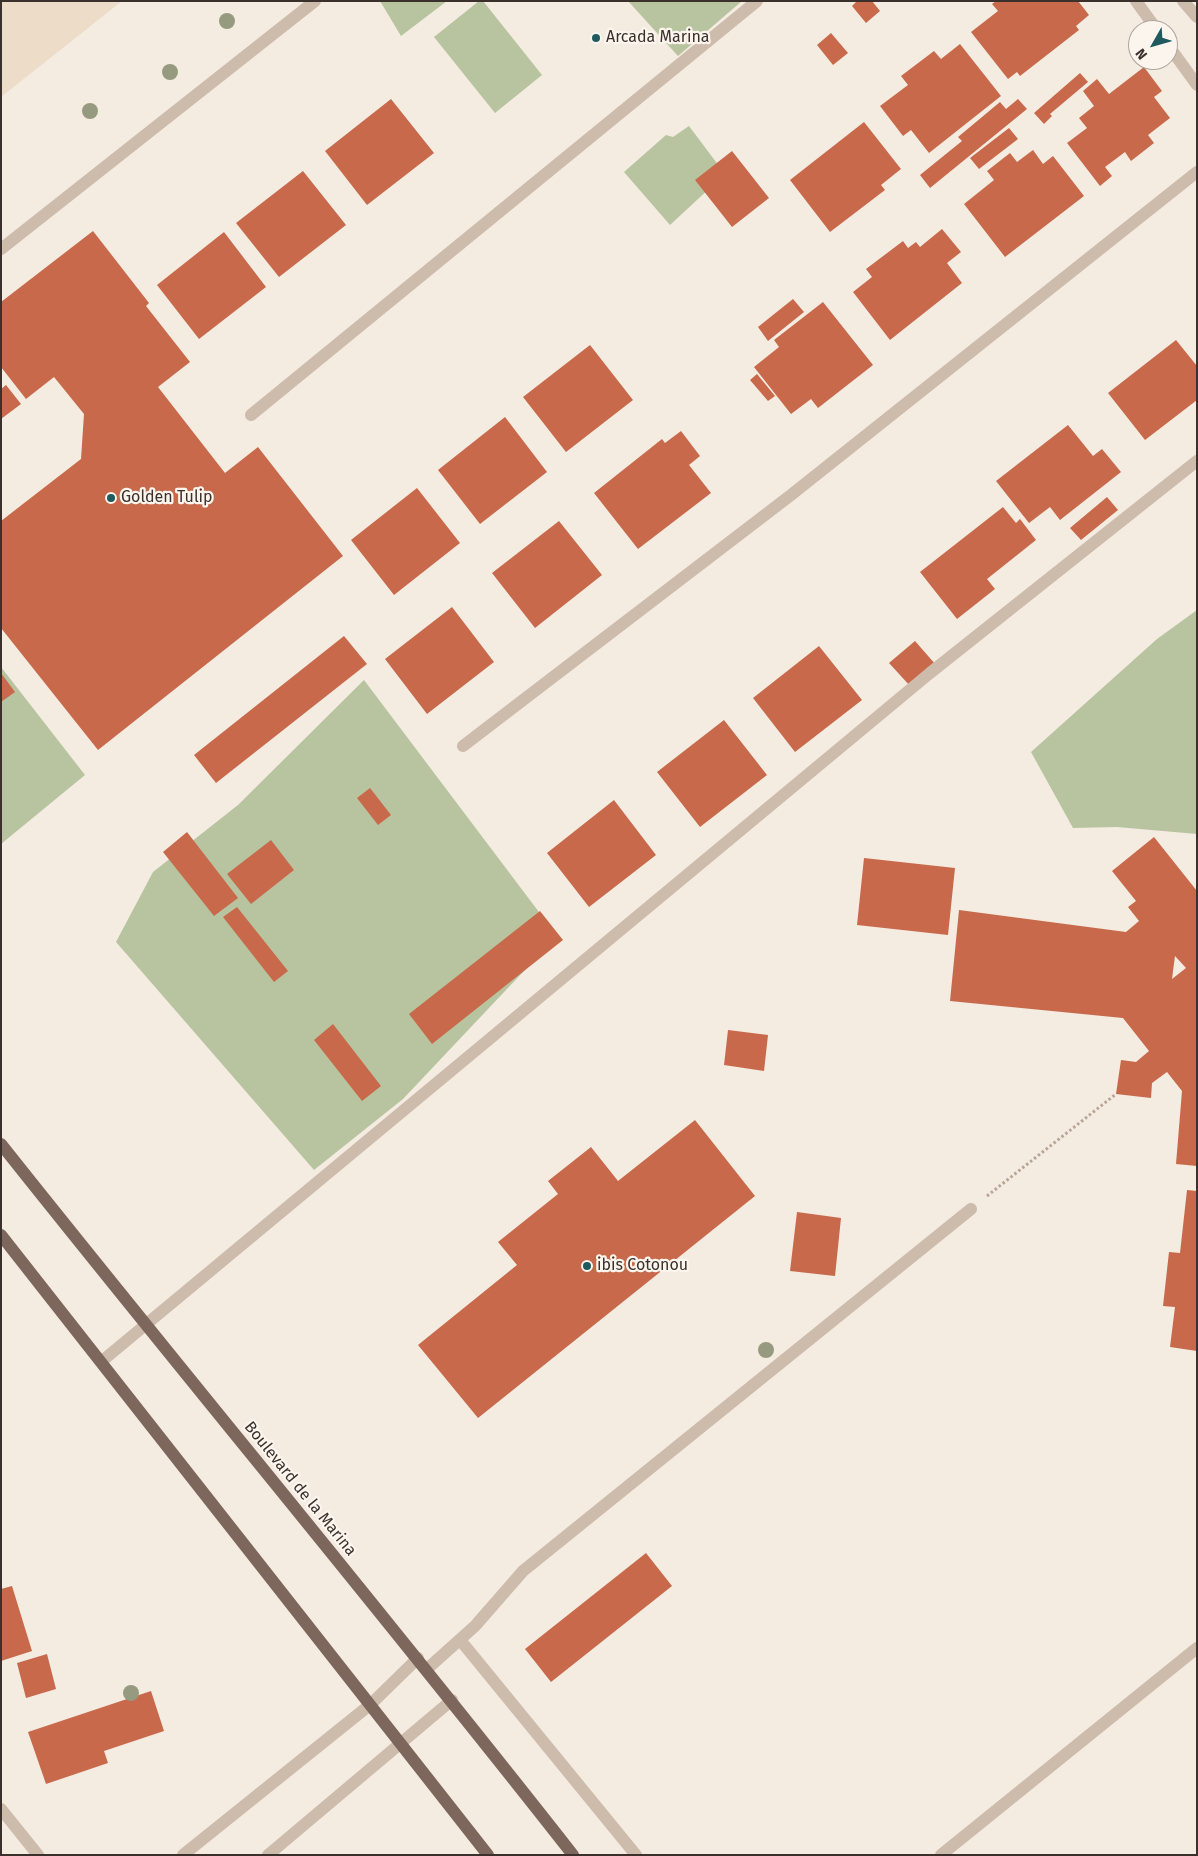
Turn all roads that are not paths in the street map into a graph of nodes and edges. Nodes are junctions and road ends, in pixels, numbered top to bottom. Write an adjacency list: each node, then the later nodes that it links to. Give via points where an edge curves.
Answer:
1 (315, 1): 10 (street)
2 (757, 1): 11 (street)
3 (1136, 1): 6 (street)
4 (1183, 1): 5 (street)
5 (1197, 17)
6 (1150, 20)
7 (1178, 59): 8 (street)
8 (1197, 85)
9 (1197, 172): 13 (street, via 791,495)
10 (1, 249)
11 (251, 415)
12 (1197, 461): 17 (street, via 930,673)
13 (463, 746)
14 (1, 1144): 17 (main road, Boulevard de la Marina)
15 (971, 1209): 19 (street, via 523,1571)
16 (1, 1235): 18 (main road)
17 (145, 1326): 18 (street); 21 (main road, Boulevard de la Marina)
18 (102, 1360): 24 (main road)
19 (461, 1641): 22 (street); 32 (street)
20 (1197, 1648): 33 (street)
21 (418, 1658): 22 (main road, Boulevard de la Marina); 24 (street)
22 (427, 1669): 23 (main road, Boulevard de la Marina)
23 (452, 1700): 25 (street); 31 (main road, Boulevard de la Marina)
24 (371, 1704): 25 (main road); 28 (street)
25 (400, 1744): 29 (street); 30 (main road)
26 (1, 1809): 27 (street)
27 (38, 1855)
28 (183, 1855)
29 (268, 1855)
30 (488, 1855)
31 (573, 1855)
32 (636, 1855)
33 (941, 1855)

